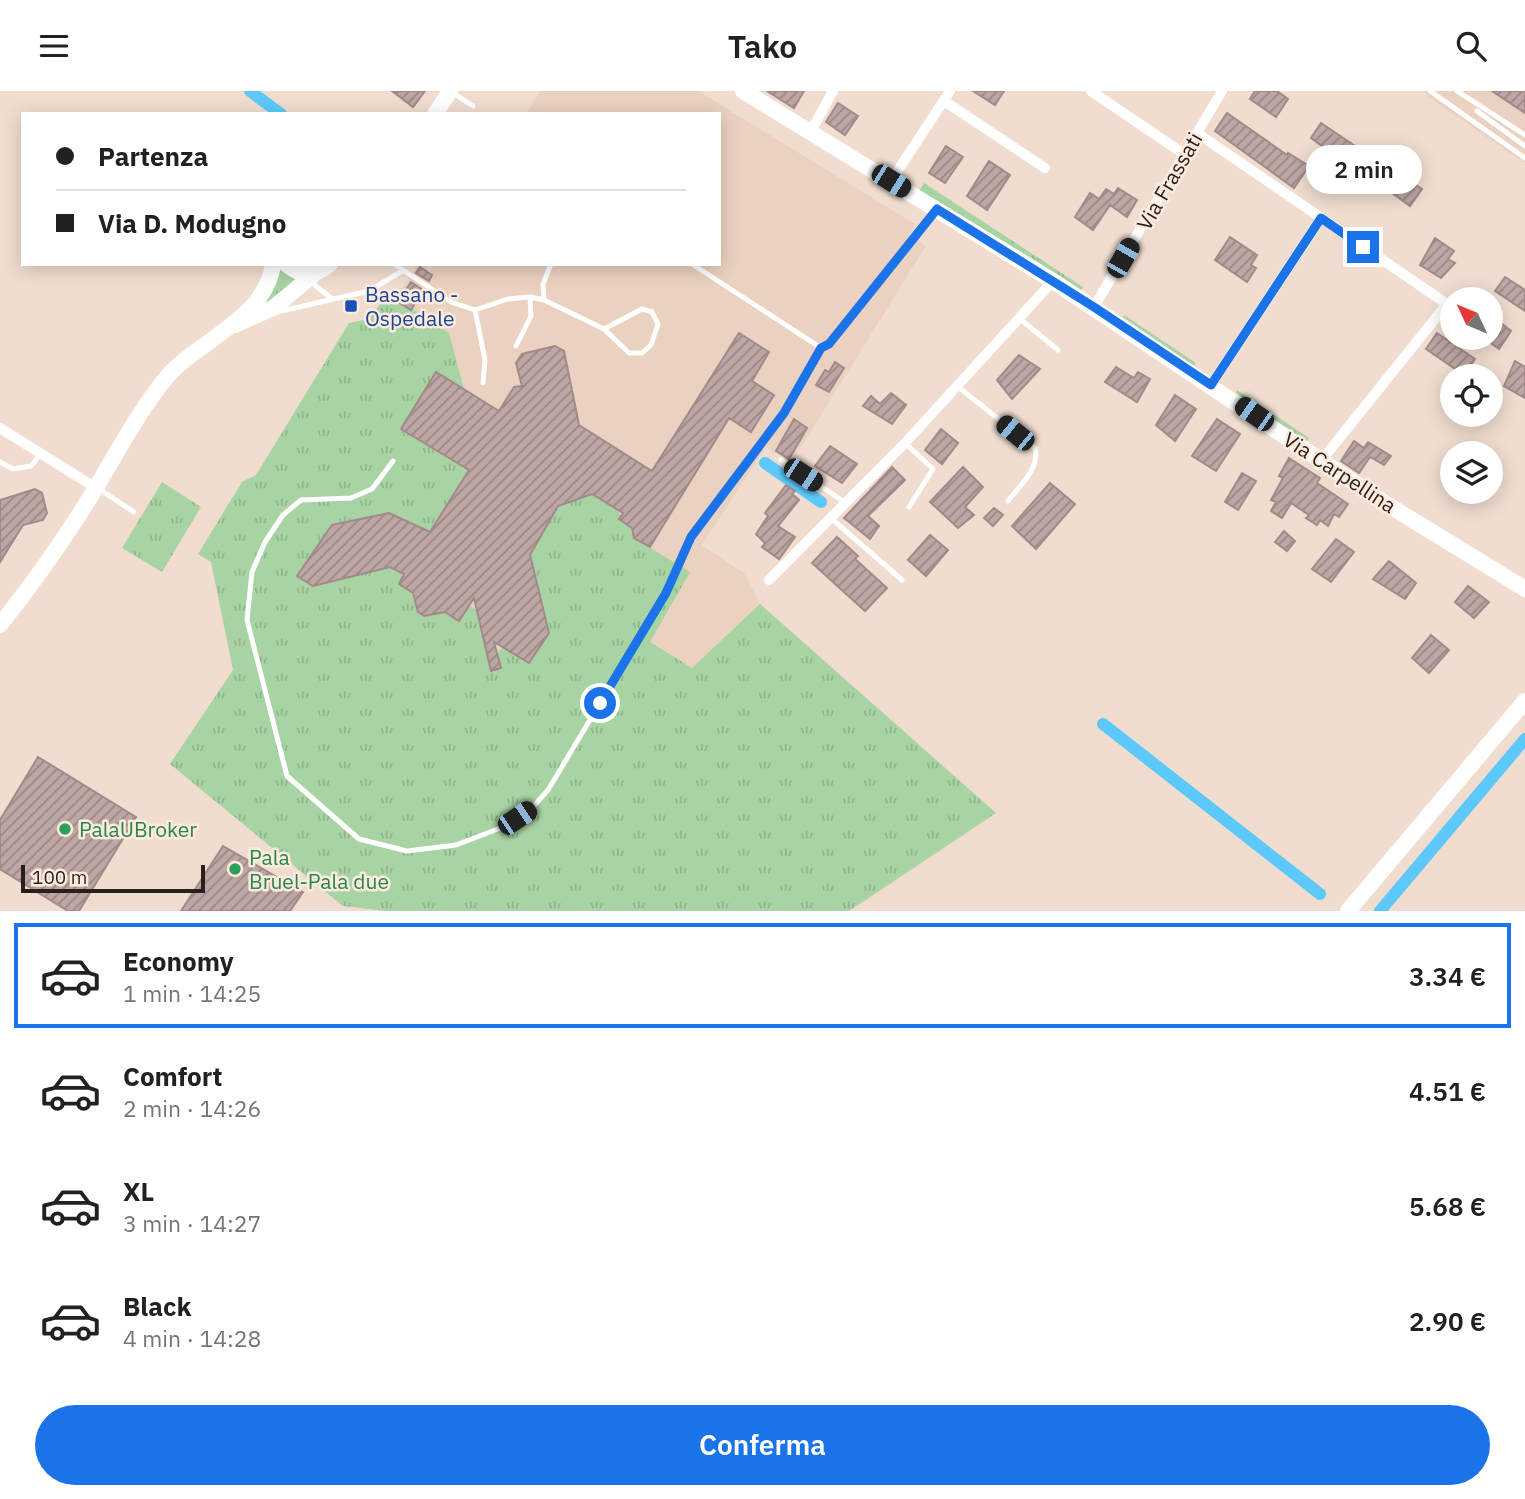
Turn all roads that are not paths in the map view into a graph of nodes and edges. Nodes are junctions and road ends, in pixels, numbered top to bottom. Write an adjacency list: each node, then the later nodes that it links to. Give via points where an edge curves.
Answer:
1 (450, 91): 9 (lane); 11 (street)
2 (743, 91): 12 (street, Via Carpellina)
3 (833, 91): 12 (street)
4 (1091, 91): 16 (street)
5 (1222, 91): 13 (street, Via Frassati)
6 (1430, 91): 17 (lane)
7 (1457, 91): 14 (lane)
8 (947, 96): 18 (street); 19 (street)
9 (472, 106)
10 (1477, 111): 15 (lane)
11 (436, 112)
12 (811, 131): 19 (street, Via Carpellina)
13 (1197, 132): 16 (street, Via Frassati); 21 (street)
14 (1525, 135)
15 (1525, 146)
16 (1184, 154): 35 (street, Via Frassati)
17 (1525, 158)
18 (1045, 167)
19 (891, 181): 20 (street, Via Carpellina)
20 (937, 209): 31 (street, Via Carpellina); 42 (lane, via 829,344)
21 (1321, 218): 45 (street); 52 (street, via 1447,305)
22 (272, 266): 39 (street, via 266,287)
23 (290, 266): 30 (street)
24 (326, 266): 30 (street)
25 (391, 266): 29 (lane)
26 (396, 266): 29 (lane)
27 (550, 266): 34 (lane, via 543,284)
28 (695, 266): 42 (lane)
29 (402, 271): 33 (lane, via 381,286); 36 (lane, via 452,302)
30 (308, 276): 33 (lane); 37 (street, via 289,297)
31 (1053, 281): 35 (street, Via Carpellina); 38 (street)
32 (530, 297): 34 (lane); 36 (lane); 41 (lane, via 531,316)
33 (334, 299): 37 (lane)
34 (544, 300): 40 (lane)
35 (1094, 307): 45 (street, Via Carpellina)
36 (475, 310): 44 (lane, via 485,360)
37 (257, 317): 39 (street)
38 (1020, 319): 43 (lane); 46 (street)
39 (230, 327): 54 (street, via 167,377)
40 (604, 329): 40 (lane, via 629,353 642,353 651,345 658,324 652,312 642,309)
41 (516, 346)
42 (821, 348): 51 (lane, via 784,413 691,537 666,593 548,790 532,808 503,827 456,845 407,852 359,839 287,776 247,620 252,572 264,542 283,515 301,500 351,498 372,489)
43 (1058, 350)
44 (483, 383)
45 (1211, 385): 52 (street, Via Carpellina)
46 (957, 386): 48 (street); 55 (lane, via 1035,448 1032,471)
47 (0, 428): 49 (street)
48 (905, 443): 56 (street); 57 (lane, via 933,468)
49 (41, 453): 53 (lane, via 31,466 13,469); 54 (street)
50 (781, 460): 56 (lane)
51 (393, 461)
52 (1321, 461): 62 (street, Via Carpellina)
53 (0, 462)
54 (96, 488): 58 (lane); 63 (street)
55 (1008, 502)
56 (846, 503): 59 (street)
57 (909, 507)
58 (134, 512)
59 (832, 519): 60 (street); 61 (lane)
60 (769, 580)
61 (902, 580)
62 (1525, 589)
63 (0, 625)
64 (1525, 701): 66 (street)
65 (1525, 709): 66 (street)
66 (1511, 722): 67 (street)
67 (1348, 911)

